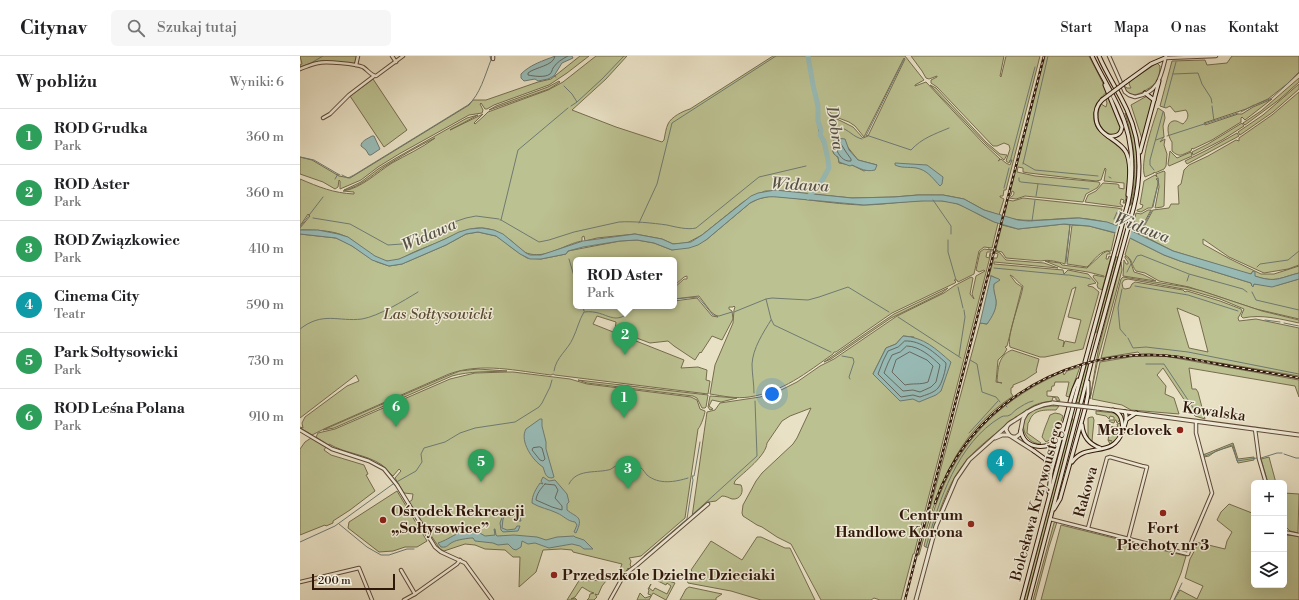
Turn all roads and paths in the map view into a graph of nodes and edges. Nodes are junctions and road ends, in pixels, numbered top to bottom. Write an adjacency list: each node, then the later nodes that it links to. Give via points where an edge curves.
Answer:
1 (358, 56): 11 (street)
2 (392, 56): 10 (street)
3 (404, 56): 10 (street)
4 (1092, 56): 15 (main road)
5 (1099, 56): 21 (main road, via 1130,116)
6 (1109, 56): 17 (street, via 1125,92 1135,97)
7 (1216, 56): 8 (street)
8 (1165, 57): 9 (main road); 12 (street)
9 (1157, 61): 12 (street); 20 (main road, bridge, via 1102,100 1097,108 1096,118 1099,127)
10 (396, 62): 14 (street)
11 (356, 65): 13 (street, via 320,62); 14 (street)
12 (1163, 66): 16 (street)
13 (300, 69)
14 (374, 76): 19 (street)
15 (1104, 80): 20 (main road, via 1122,127 1116,136); 22 (main road, via 1119,108 1129,138 1133,167)
16 (1159, 81): 17 (street); 18 (main road)
17 (1145, 93): 18 (main road)
18 (1154, 100): 21 (main road)
19 (322, 118)
20 (1107, 135): 22 (main road, via 1122,146 1128,156)
21 (1139, 156): 24 (main road, via 1139,181 1134,206)
22 (1128, 204): 23 (main road, Bolesława Krzywoustego)
23 (1081, 375): 25 (main road); 26 (main road, Bolesława Krzywoustego)
24 (1088, 378): 27 (main road); 28 (main road)
25 (1070, 402)
26 (1074, 402)
27 (1081, 403)
28 (1086, 404)
29 (1079, 408): 54 (main road, Bolesława Krzywoustego)
30 (1030, 409): 32 (main road, Kowalska, bridge, via 1053,403); 37 (main road); 40 (main road)
31 (1085, 409): 38 (main road)
32 (1113, 410): 33 (main road, Kowalska); 43 (main road, via 1122,419)
33 (1125, 412): 34 (main road, Kowalska); 35 (main road)
34 (1136, 413): 35 (main road); 36 (main road, Kowalska)
35 (1126, 421): 43 (main road)
36 (1196, 421): 41 (main road, Kowalska); 59 (street, Rakowa, via 1196,432 1212,493 1188,554)
37 (1012, 422): 39 (main road); 40 (main road, via 1017,422)
38 (1082, 422): 48 (main road, via 1086,439); 49 (main road)
39 (1007, 426): 46 (main road, via 1006,430); 47 (main road)
40 (1021, 429): 44 (main road, via 1022,436 1028,442 1041,447 1054,443); 46 (main road, via 1018,436)
41 (1255, 429): 45 (main road, Kowalska); 51 (street)
42 (300, 430): 60 (street, via 338,452 384,469 394,480 435,547)
43 (1123, 430): 48 (main road, via 1115,444)
44 (1061, 434): 50 (main road); 52 (main road, Bolesława Krzywoustego, via 1071,407)
45 (1299, 435)
46 (1011, 436): 47 (main road, via 1002,435); 50 (main road, via 1046,461)
47 (990, 441): 68 (main road, via 964,466 956,479 936,526)
48 (1100, 448): 49 (main road, via 1080,454)
49 (1070, 465): 54 (main road, via 1060,499)
50 (1051, 472): 52 (main road)
51 (1265, 480)
52 (1048, 500): 69 (main road, Bolesława Krzywoustego)
53 (708, 504): 67 (street, via 624,575)
54 (1052, 512): 55 (main road, Bolesława Krzywoustego)
55 (1050, 519): 56 (street, Rakowa); 70 (main road, Bolesława Krzywoustego)
56 (1088, 528): 59 (street, Rakowa); 59 (street, Rakowa, via 1107,458 1147,467)
57 (1287, 532): 58 (street)
58 (1299, 535)
59 (1128, 540)
60 (460, 560): 63 (street); 66 (street, via 469,566)
61 (401, 570): 63 (street)
62 (300, 582): 64 (street, via 359,568)
63 (415, 594): 65 (street)
64 (372, 600)
65 (404, 600)
66 (492, 600)
67 (610, 600)
68 (916, 600)
69 (1022, 600)
70 (1030, 600)

